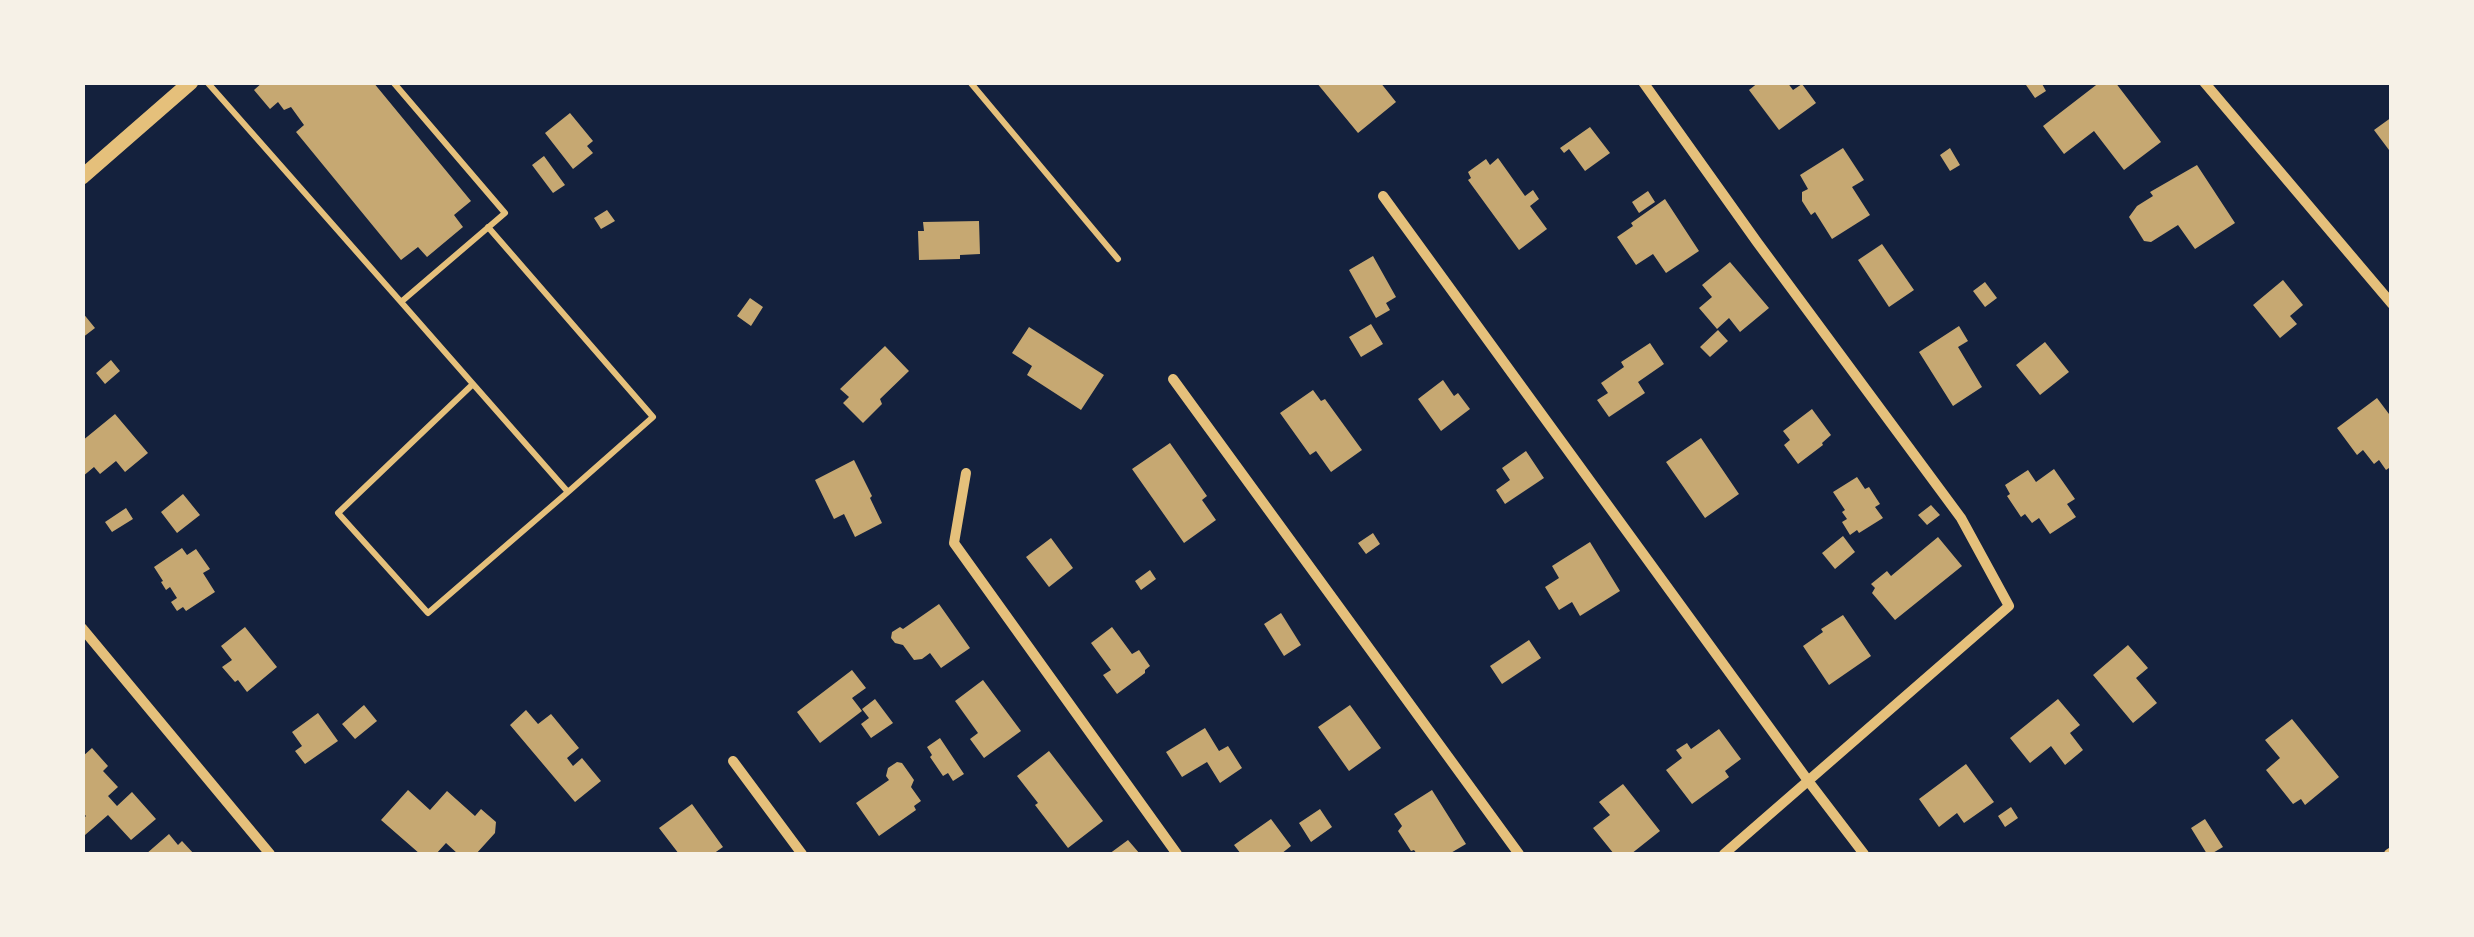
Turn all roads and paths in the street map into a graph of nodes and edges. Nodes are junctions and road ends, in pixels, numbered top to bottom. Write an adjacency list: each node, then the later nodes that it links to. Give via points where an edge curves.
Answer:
1 (191, 82): 7 (street)
2 (207, 82): 11 (lane)
3 (393, 82): 9 (lane, via 504,212)
4 (970, 82): 10 (lane)
5 (1643, 82): 19 (street, via 1961,518 2008,606)
6 (2204, 82): 12 (street)
7 (82, 176)
8 (1382, 196): 19 (street)
9 (488, 227): 11 (lane); 16 (lane, via 654,417)
10 (1118, 258)
11 (401, 302): 14 (lane)
12 (2392, 304)
13 (1173, 378): 23 (street)
14 (472, 384): 16 (lane); 16 (lane, via 338,514 428,613)
15 (966, 473): 22 (street, via 954,543)
16 (568, 492)
17 (82, 628): 20 (street)
18 (732, 762): 21 (street)
19 (1809, 782): 24 (street); 25 (street)
20 (270, 854)
21 (802, 854)
22 (1177, 854)
23 (1520, 854)
24 (1724, 854)
25 (1864, 854)

